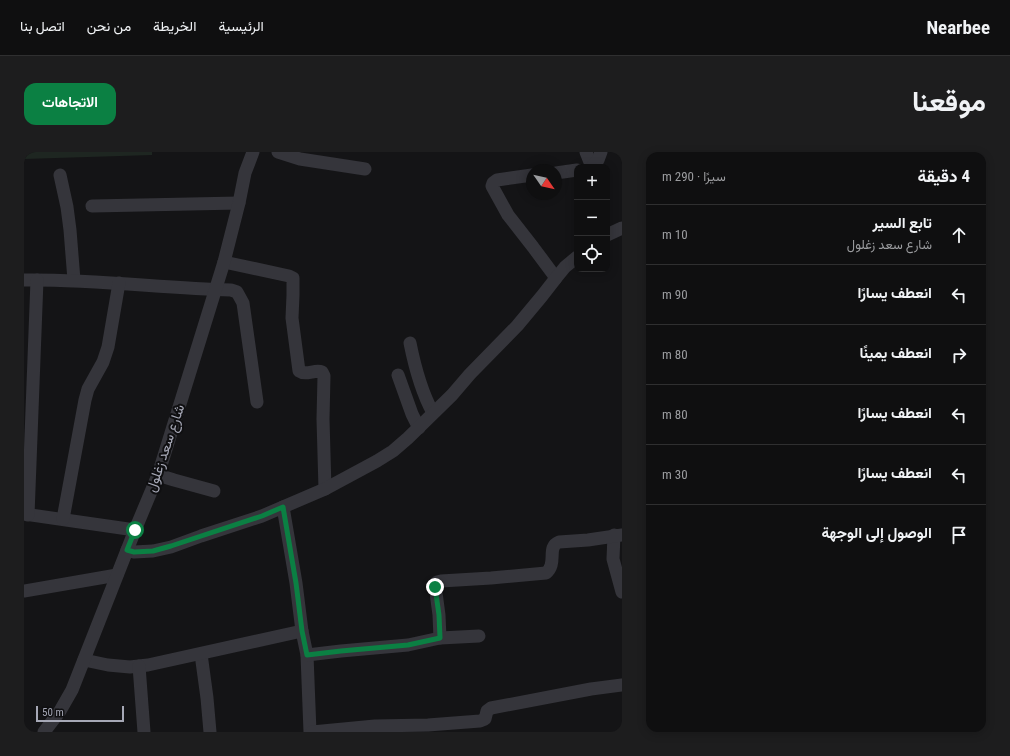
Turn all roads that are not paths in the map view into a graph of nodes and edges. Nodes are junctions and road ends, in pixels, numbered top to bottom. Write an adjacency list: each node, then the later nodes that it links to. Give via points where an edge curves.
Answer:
1 (252, 152): 12 (street, شارع سعد زغلول)
2 (278, 152): 7 (street, via 300,159)
3 (586, 152): 5 (street)
4 (601, 152): 6 (street)
5 (591, 164)
6 (595, 164)
7 (365, 169)
8 (574, 170): 9 (street)
9 (562, 172)
10 (60, 175): 20 (street, via 69,223)
11 (526, 175): 18 (street, via 497,180 492,186 508,215)
12 (239, 203): 13 (street); 17 (street, شارع سعد زغلول)
13 (92, 206)
14 (622, 228): 15 (street)
15 (610, 230)
16 (574, 259): 18 (street)
17 (224, 262): 22 (street, شارع سعد زغلول); 29 (street, via 293,278 292,318 299,371 302,373 318,370 324,376)
18 (556, 278): 26 (street, via 517,326)
19 (30, 280): 20 (street); 32 (street)
20 (74, 280): 21 (street)
21 (119, 283): 22 (street); 33 (street, via 108,347 85,400)
22 (216, 289): 25 (street, via 237,292 243,303); 28 (street, شارع سعد زغلول)
23 (410, 343): 26 (street, via 417,375)
24 (398, 375): 27 (street)
25 (257, 402)
26 (433, 413): 27 (street)
27 (419, 428): 29 (street, via 394,451)
28 (158, 475): 30 (street); 34 (street, شارع سعد زغلول)
29 (325, 489): 31 (street)
30 (214, 491)
31 (283, 507): 36 (street, via 153,551); 40 (street)
32 (26, 515): 33 (street)
33 (63, 519): 34 (street)
34 (135, 530): 36 (street, شارع سعد زغلول)
35 (618, 535): 39 (street, via 613,559); 42 (street, via 555,543 551,566 546,573 437,582 435,585)
36 (127, 550): 37 (street, شارع سعد زغلول)
37 (117, 575): 38 (street); 45 (street, شارع سعد زغلول)
38 (24, 591)
39 (622, 592)
40 (302, 631): 43 (street); 44 (street)
41 (479, 636): 42 (street)
42 (440, 638): 44 (street, via 408,645)
43 (200, 654): 46 (street); 51 (street)
44 (307, 655): 52 (street)
45 (84, 660): 46 (street, via 108,665); 49 (street, شارع سعد زغلول, via 72,690)
46 (138, 666): 50 (street)
47 (622, 685): 48 (street, via 491,708 487,711 485,719 480,721)
48 (369, 729): 52 (street)
49 (44, 732)
50 (144, 732)
51 (210, 732)
52 (311, 732)

